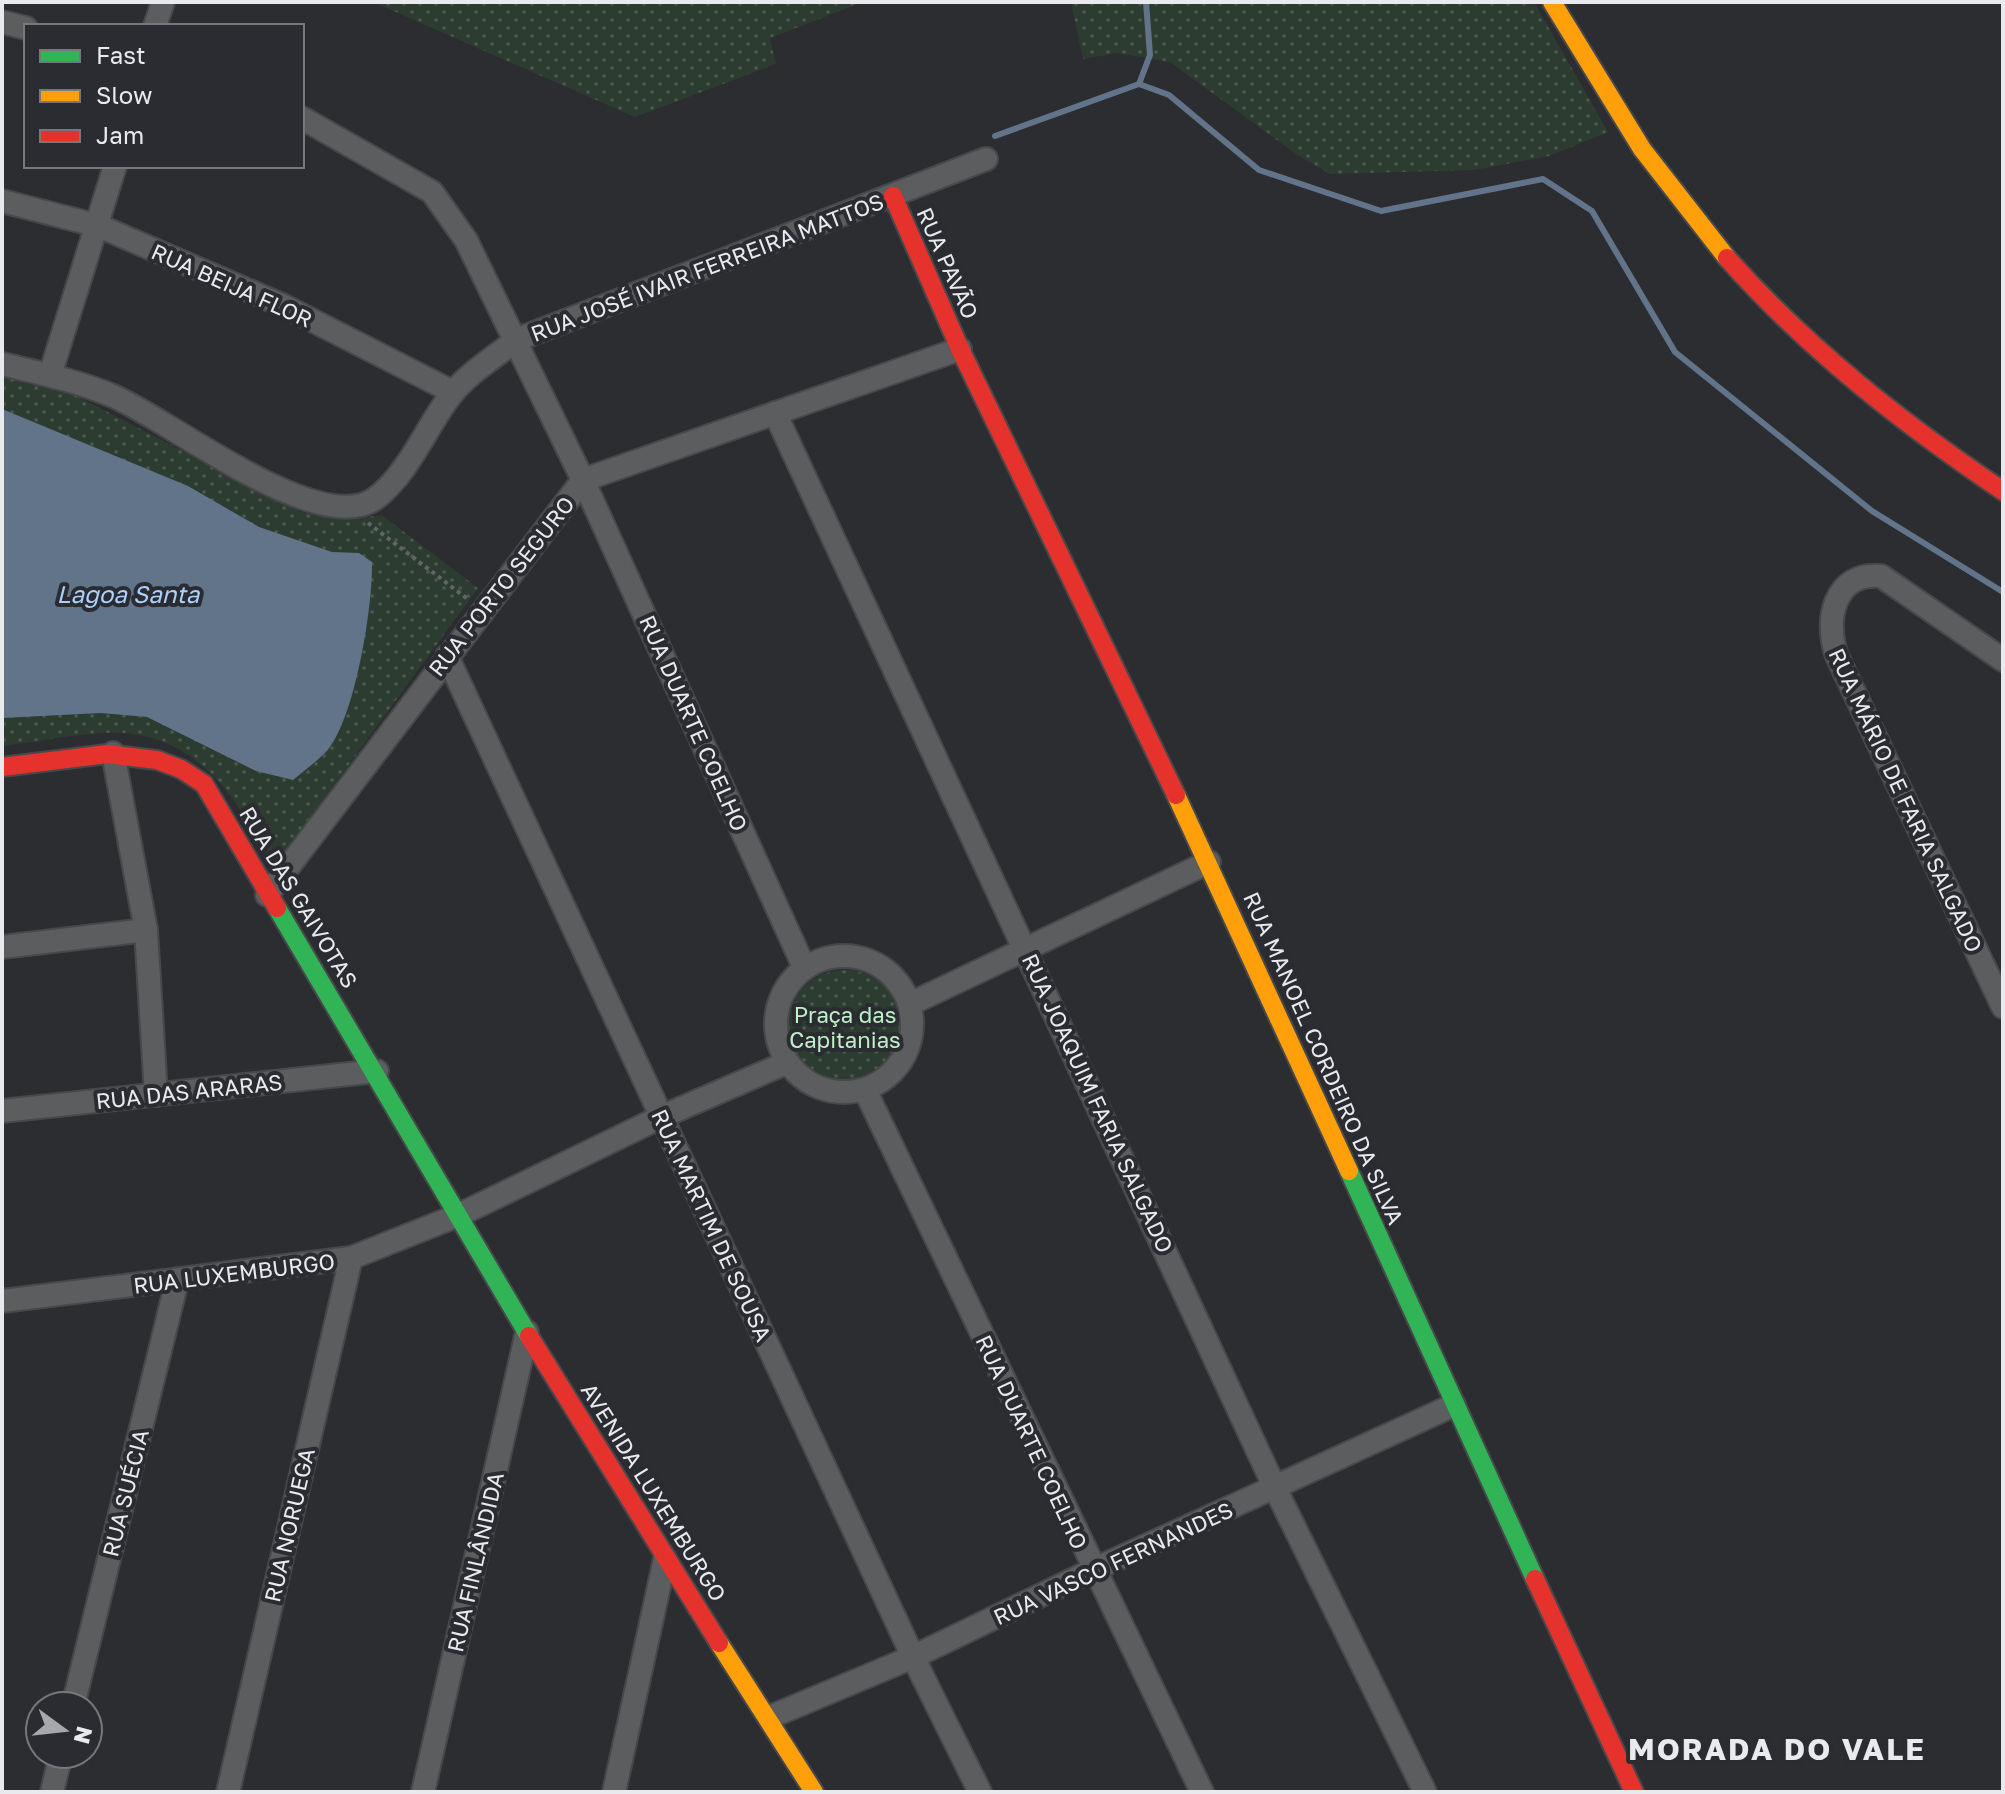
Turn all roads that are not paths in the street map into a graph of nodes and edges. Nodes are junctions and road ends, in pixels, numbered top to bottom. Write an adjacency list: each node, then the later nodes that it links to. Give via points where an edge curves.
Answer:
1 (163, 2): 4 (street)
2 (1552, 2): 19 (main road, via 1592,75 1671,190 1750,285 1836,365)
3 (2, 22): 5 (street)
4 (156, 24)
5 (24, 28)
6 (304, 119): 12 (street, RUA DUARTE COELHO, via 432,192 466,240)
7 (986, 159): 9 (street, RUA JOSÉ IVAIR FERREIRA MATTOS)
8 (114, 168): 11 (street)
9 (893, 196): 12 (street, RUA JOSÉ IVAIR FERREIRA MATTOS); 13 (main road, RUA PAVÃO)
10 (2, 201): 11 (street, RUA BEIJA FLOR)
11 (99, 226): 15 (street); 16 (street, RUA BEIJA FLOR, via 284,306)
12 (516, 340): 16 (street, RUA JOSÉ IVAIR FERREIRA MATTOS); 18 (street, RUA DUARTE COELHO)
13 (960, 349): 17 (street, RUA PORTO SEGURO); 24 (main road, RUA MANOEL CORDEIRO DA SILVA)
14 (2, 364): 15 (street)
15 (50, 375): 16 (street, RUA JOSÉ IVAIR FERREIRA MATTOS, via 114,396 310,502 349,508 375,499 394,480)
16 (453, 392)
17 (775, 413): 18 (street, RUA PORTO SEGURO); 28 (street, RUA JOAQUIM FARIA SALGADO)
18 (583, 480): 20 (street, RUA PORTO SEGURO); 29 (street, RUA DUARTE COELHO)
19 (2003, 491)
20 (447, 656): 25 (street, RUA PORTO SEGURO); 37 (street, RUA MARTIM DE SOUSA)
21 (2003, 660): 31 (street, RUA MÁRIO DE FARIA SALGADO, via 1881,576 1855,580 1834,603 1829,619 1837,656)
22 (113, 753): 23 (main road, RUA DAS GAIVOTAS); 25 (main road, RUA DAS GAIVOTAS, via 164,760 204,784); 26 (street)
23 (2, 767)
24 (1209, 862): 28 (street); 43 (main road, RUA MANOEL CORDEIRO DA SILVA)
25 (267, 895): 33 (main road, RUA DAS GAIVOTAS)
26 (146, 930): 27 (street); 35 (street)
27 (2, 947)
28 (1026, 947): 30 (street); 44 (street, RUA JOAQUIM FARIA SALGADO)
29 (804, 967): 30 (street, via 828,957 854,956 879,964 898,981); 32 (street, via 778,1004 776,1034)
30 (910, 1004): 34 (street, via 913,1031 905,1056 888,1077)
31 (2003, 1007)
32 (786, 1063): 34 (street, via 821,1090); 37 (street, RUA LUXEMBURGO)
33 (377, 1071): 35 (street, RUA DAS ARARAS); 38 (main road, RUA DAS GAIVOTAS)
34 (865, 1090): 46 (street, RUA DUARTE COELHO)
35 (156, 1095): 36 (street, RUA DAS ARARAS)
36 (2, 1111)
37 (661, 1117): 38 (street, RUA LUXEMBURGO); 47 (street, RUA MARTIM DE SOUSA)
38 (459, 1215): 39 (street, RUA LUXEMBURGO); 42 (main road, AVENIDA LUXEMBURGO)
39 (351, 1258): 40 (street, RUA LUXEMBURGO); 53 (street, RUA NORUEGA)
40 (177, 1281): 41 (street, RUA LUXEMBURGO); 48 (street, RUA SUÉCIA)
41 (2, 1301)
42 (527, 1332): 45 (main road, AVENIDA LUXEMBURGO); 54 (street, RUA FINLÂNDIDA)
43 (1454, 1405): 44 (street, RUA VASCO FERNANDES); 60 (main road, RUA MANOEL CORDEIRO DA SILVA)
44 (1275, 1488): 46 (street, RUA VASCO FERNANDES); 59 (street, RUA JOAQUIM FARIA SALGADO)
45 (665, 1559): 49 (main road, AVENIDA LUXEMBURGO); 55 (street)
46 (1093, 1570): 47 (street, RUA VASCO FERNANDES); 58 (street, RUA DUARTE COELHO)
47 (913, 1657): 49 (street, RUA VASCO FERNANDES); 57 (street, RUA MARTIM DE SOUSA)
48 (77, 1690)
49 (770, 1717): 51 (main road, AVENIDA LUXEMBURGO)
50 (57, 1770): 52 (street)
51 (798, 1781): 56 (main road, AVENIDA LUXEMBURGO)
52 (52, 1792)
53 (228, 1792)
54 (423, 1792)
55 (614, 1792)
56 (814, 1792)
57 (980, 1792)
58 (1202, 1792)
59 (1425, 1792)
60 (1634, 1792)

